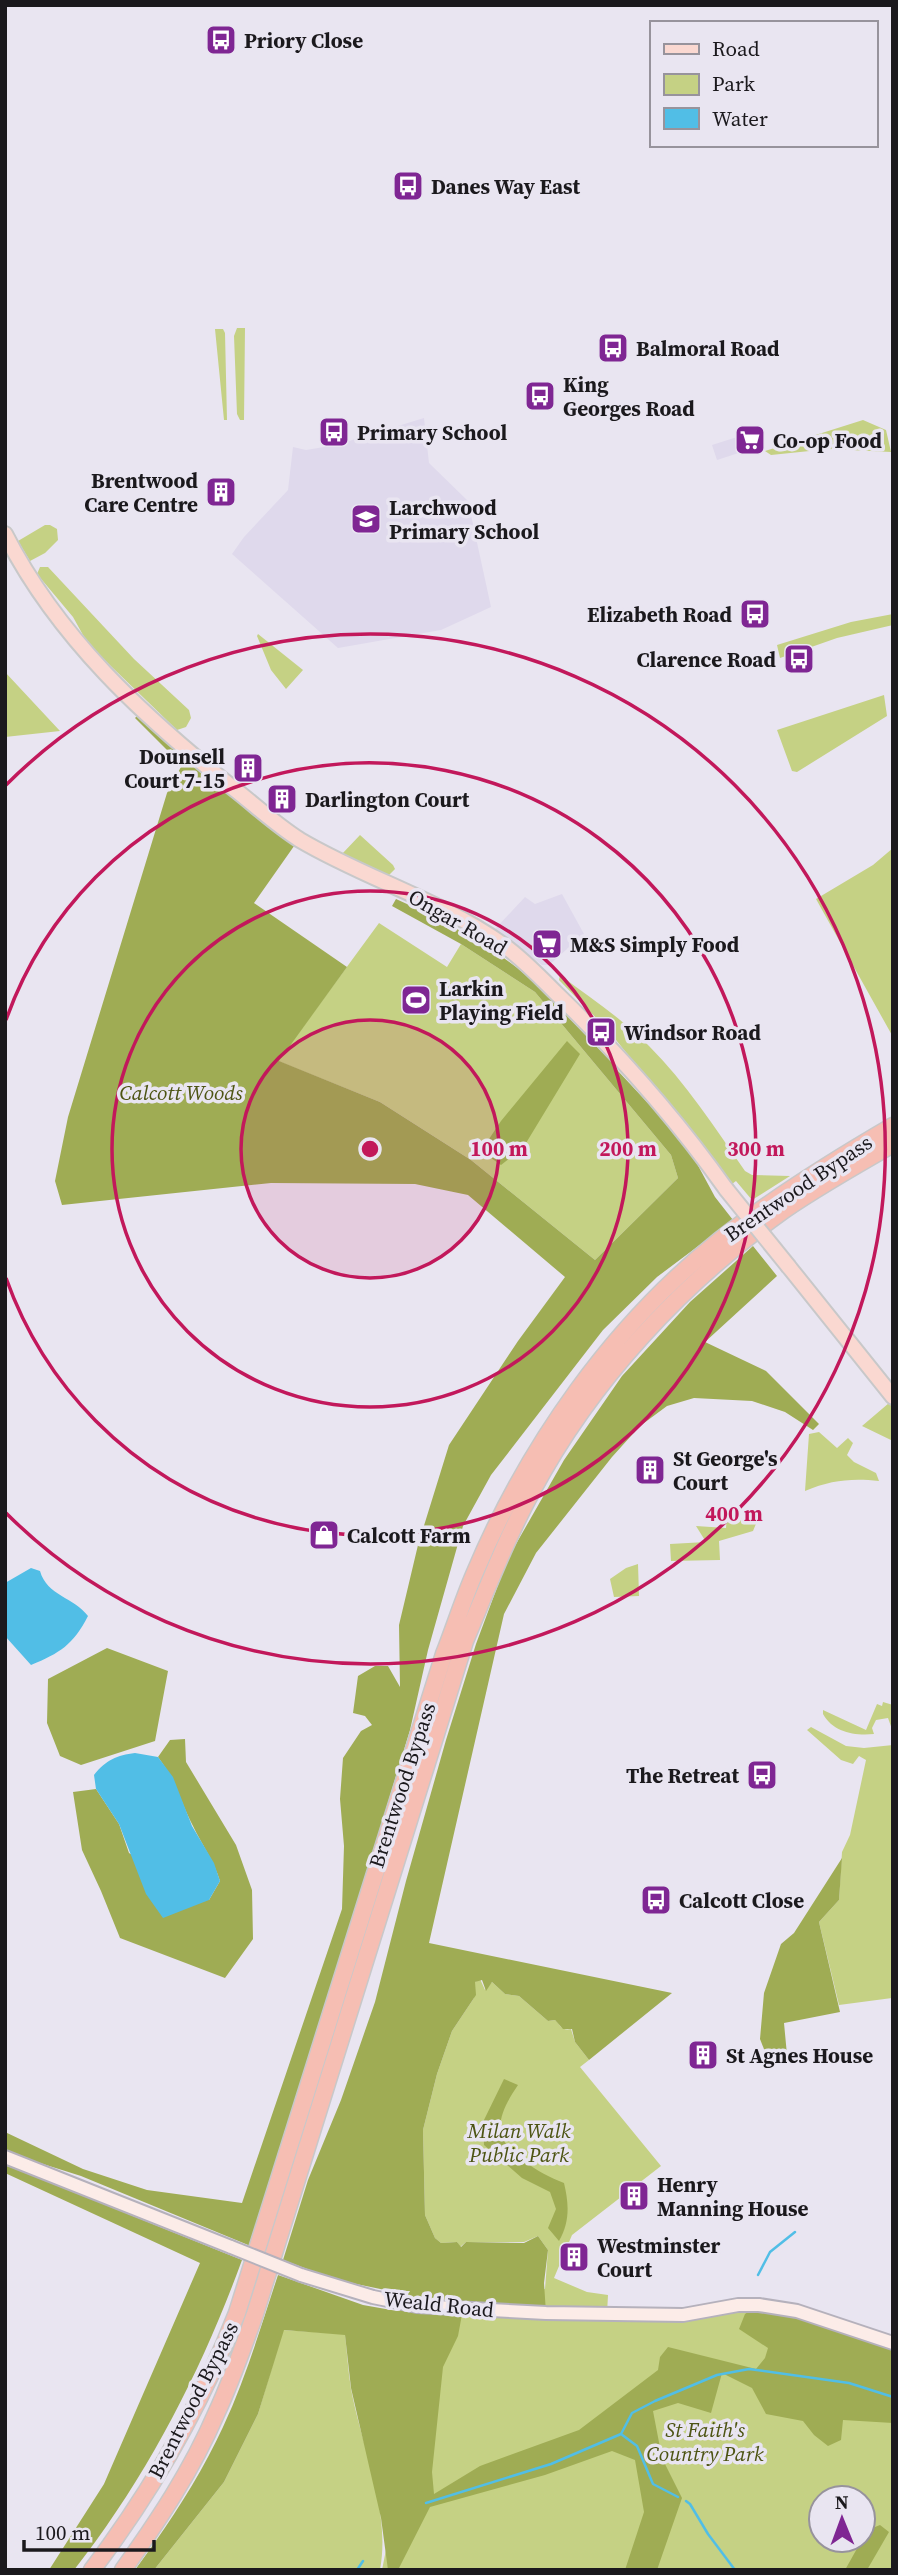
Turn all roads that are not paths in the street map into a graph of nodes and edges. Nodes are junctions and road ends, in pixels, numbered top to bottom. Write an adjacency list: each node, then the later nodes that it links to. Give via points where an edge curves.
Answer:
1 (5, 534): 4 (main road, Ongar Road, bridge, via 64,626 106,676 176,741 299,839 500,942 545,981 618,1057)
2 (893, 1126): 7 (highway, Brentwood Bypass, via 766,1205 688,1267 581,1385 515,1489 476,1570 444,1654 237,2313 178,2437)
3 (893, 1144): 8 (highway, Brentwood Bypass, via 760,1228 665,1313 600,1386 531,1491 465,1641 242,2350 181,2483)
4 (893, 1396)
5 (5, 2157): 6 (street, Weald Road, bridge, via 301,2275 373,2297 417,2306 546,2313 683,2315 759,2305 797,2311)
6 (893, 2343)
7 (92, 2570)
8 (123, 2570)

